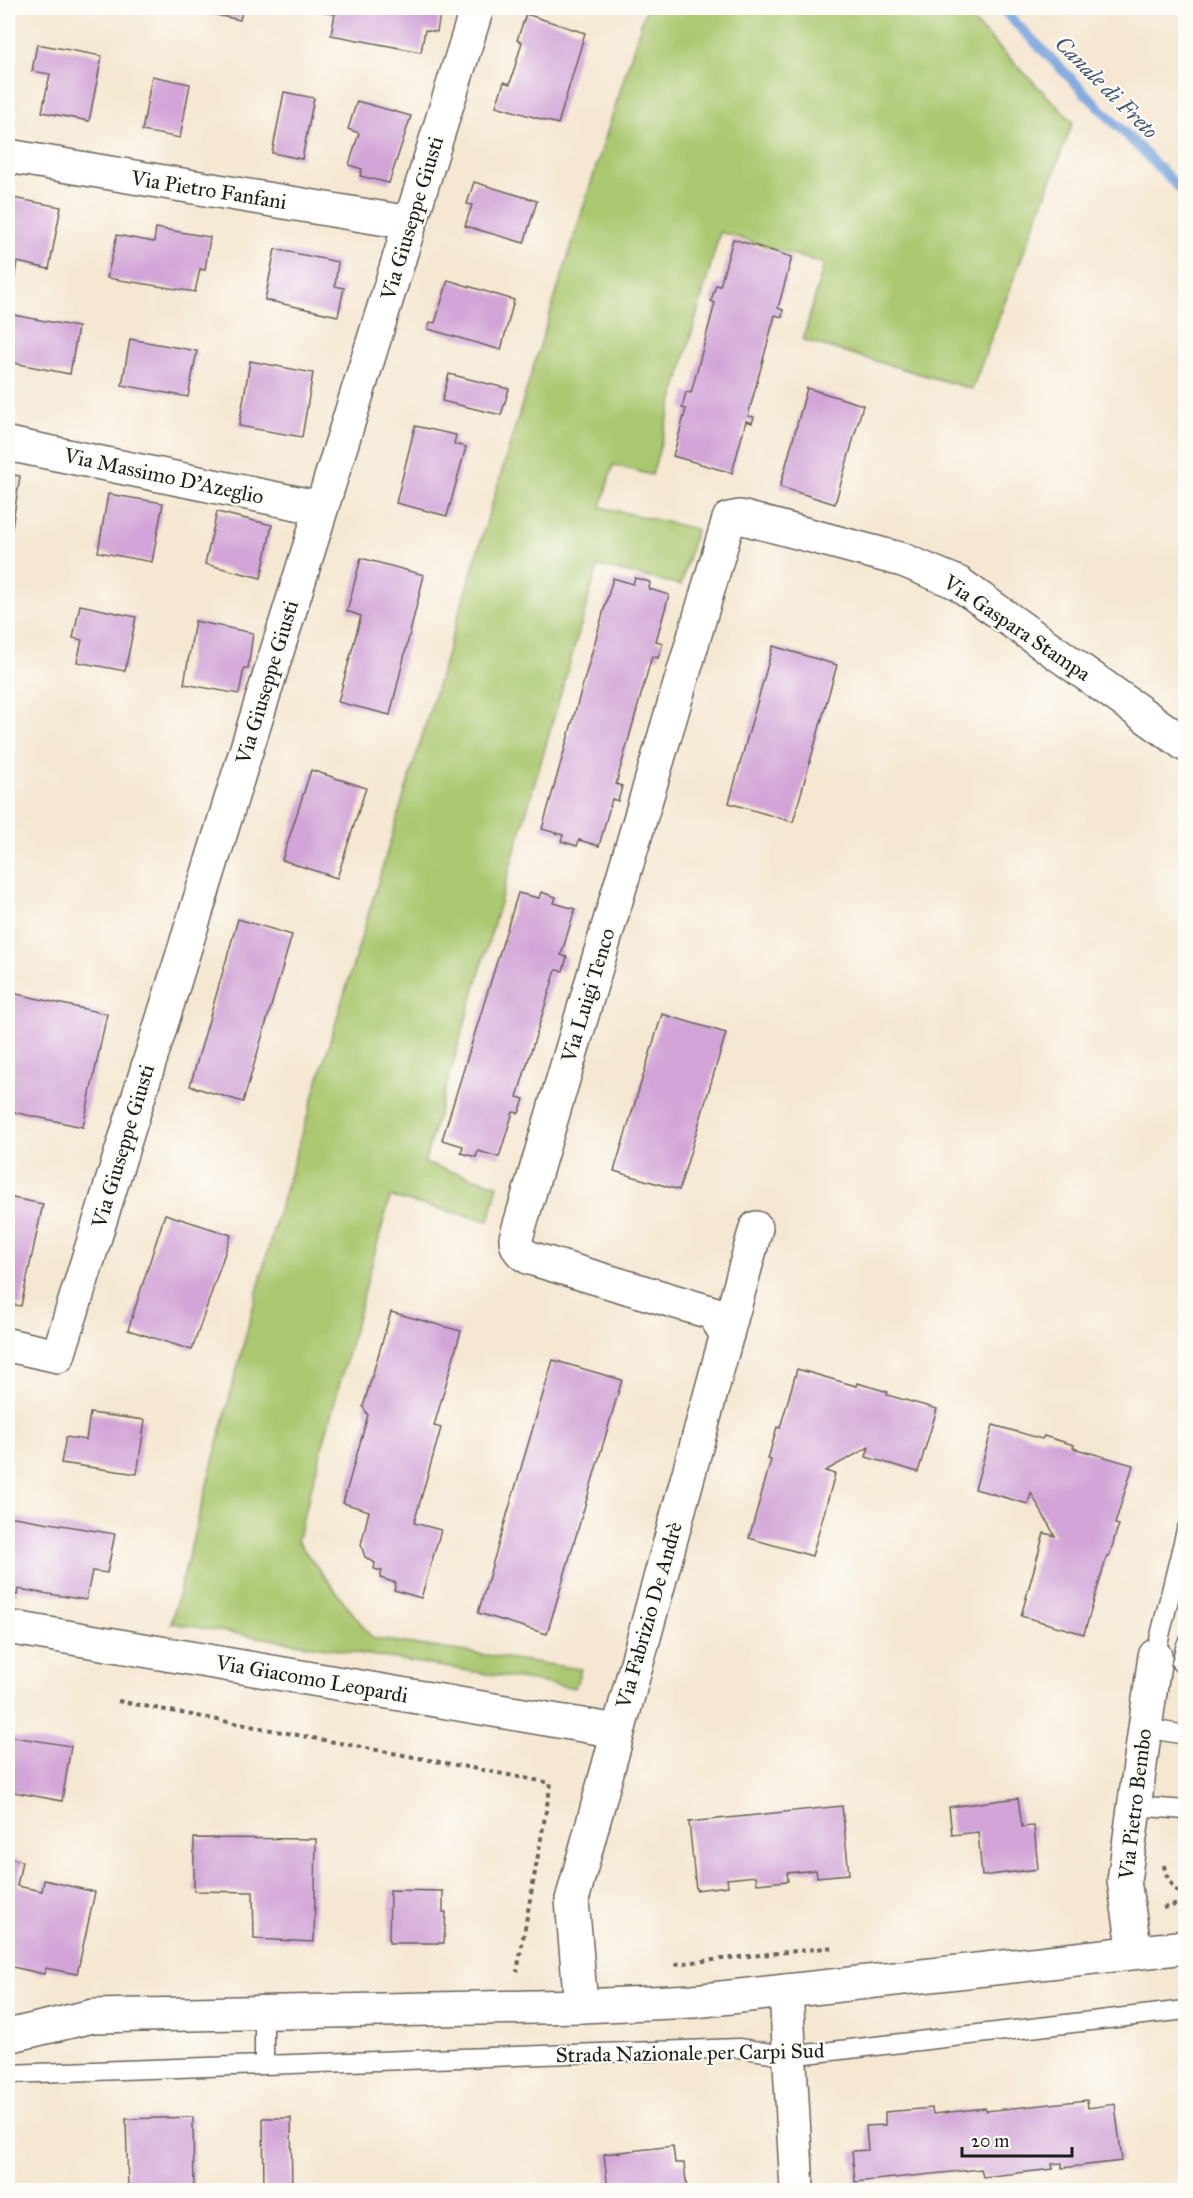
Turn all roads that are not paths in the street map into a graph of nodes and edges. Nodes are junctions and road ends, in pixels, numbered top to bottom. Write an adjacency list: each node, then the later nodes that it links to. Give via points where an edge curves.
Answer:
1 (477, 8): 3 (street, Via Giuseppe Giusti)
2 (8, 156): 3 (street, Via Pietro Fanfani)
3 (410, 223): 5 (street, Via Giuseppe Giusti)
4 (8, 444): 5 (street, Via Massimo D'Azeglio)
5 (321, 508): 10 (street, Via Giuseppe Giusti, via 58,1356)
6 (729, 519): 7 (street, Via Gaspara Stampa, via 740,517 903,560 958,584); 9 (street, Via Luigi Tenco, via 516,1238 519,1251 530,1258 713,1313)
7 (1185, 745)
8 (756, 1228): 9 (street, Via Fabrizio De Andrè)
9 (727, 1335): 15 (street, Via Fabrizio De Andrè)
10 (8, 1345)
11 (1185, 1530): 13 (lane)
12 (8, 1628): 15 (street, Via Giacomo Leopardi)
13 (1174, 1655): 14 (street, Via Pietro Bembo)
14 (1143, 1728): 16 (lane); 17 (street, Via Pietro Bembo)
15 (617, 1731): 22 (street, Via Fabrizio De Andrè, via 572,1900)
16 (1185, 1735)
17 (1134, 1806): 18 (lane); 20 (street, Via Pietro Bembo, via 1124,1881)
18 (1185, 1810)
19 (1185, 1947): 20 (street)
20 (1135, 1952): 21 (street)
21 (786, 1991): 22 (street, via 693,2001); 26 (street)
22 (581, 2006): 24 (street)
23 (1185, 2010): 26 (lane, Strada Nazionale per Carpi Sud)
24 (264, 2013): 25 (street, via 93,2016); 27 (lane)
25 (8, 2036)
26 (789, 2056): 27 (lane, Strada Nazionale per Carpi Sud, via 740,2048); 29 (street)
27 (264, 2065): 28 (lane, Strada Nazionale per Carpi Sud)
28 (8, 2074)
29 (797, 2190)

